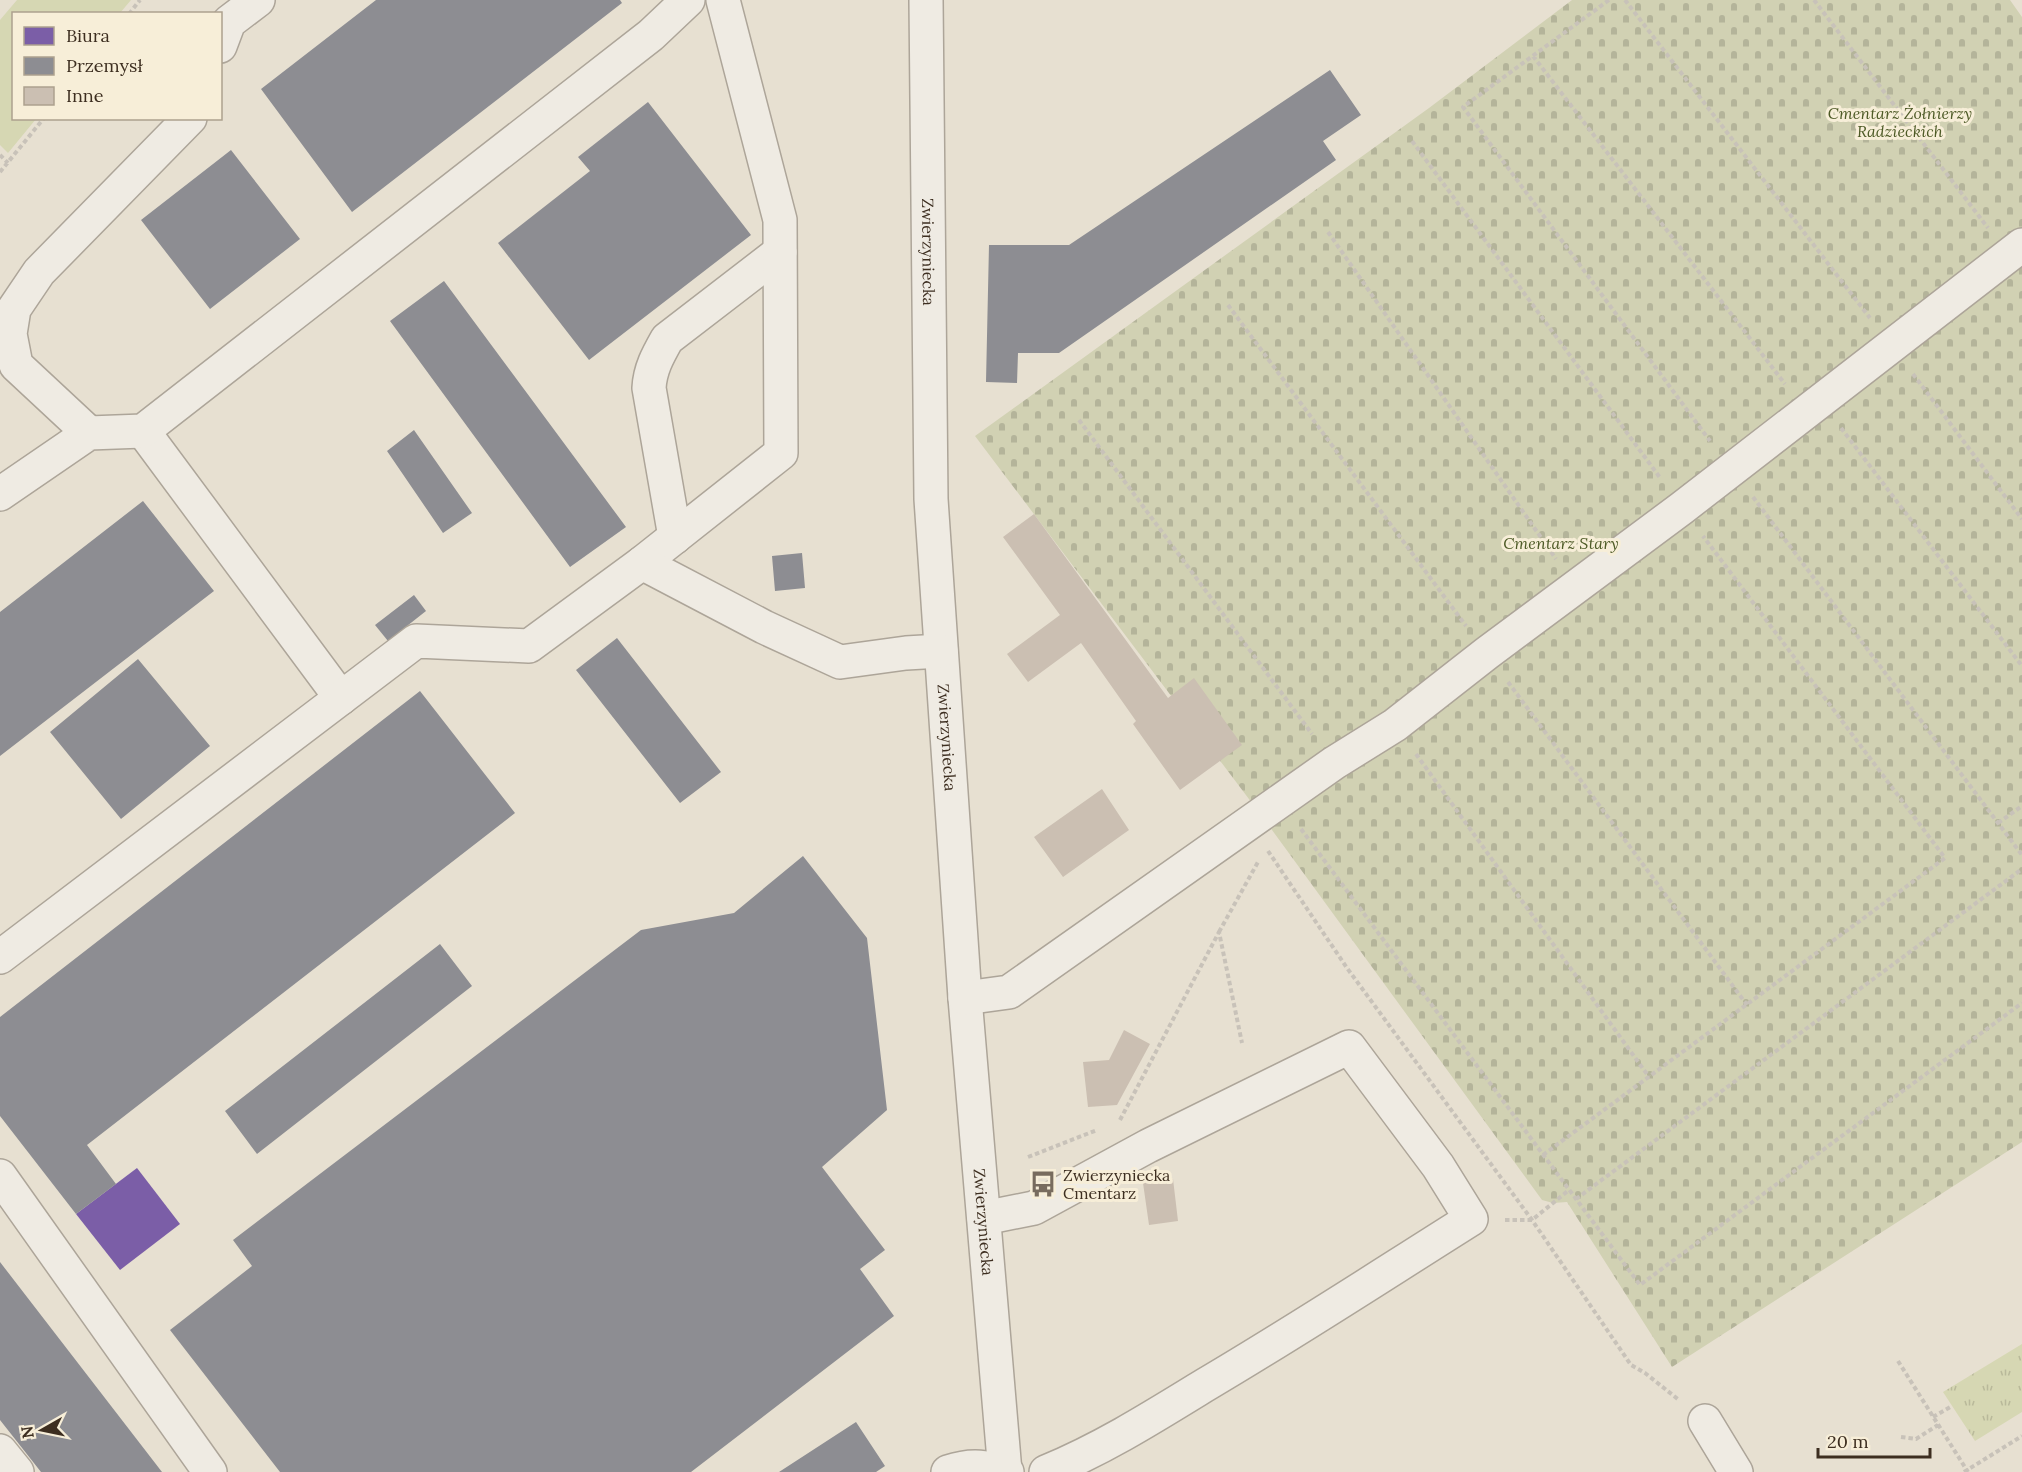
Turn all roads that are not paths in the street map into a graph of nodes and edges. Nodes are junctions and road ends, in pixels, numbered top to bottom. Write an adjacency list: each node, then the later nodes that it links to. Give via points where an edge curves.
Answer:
1 (258, 0): 5 (street, via 229,22)
2 (688, 0): 9 (street, via 651,36)
3 (723, 0): 8 (street, via 780,220)
4 (926, 0): 14 (street, Zwierzyniecka, via 930,499)
5 (222, 41)
6 (188, 120): 10 (street, via 39,272 14,309 10,334 16,365)
7 (2015, 250): 17 (street, via 1395,725 1334,763 1009,992)
8 (780, 252): 12 (street, via 781,453); 12 (street, via 667,339 655,359 649,388)
9 (143, 431): 10 (street); 15 (street)
10 (89, 433): 11 (street)
11 (0, 494)
12 (675, 537): 13 (street)
13 (642, 563): 14 (street, via 840,662); 15 (street, via 529,646 416,641)
14 (941, 651): 17 (street, Zwierzyniecka)
15 (341, 698): 16 (street)
16 (0, 957)
17 (965, 998): 19 (street, Zwierzyniecka)
18 (0, 1176): 23 (street)
19 (984, 1218): 25 (street, Zwierzyniecka); 26 (street, via 1034,1208 1148,1146 1349,1047 1438,1166 1471,1219 1147,1420)
20 (1705, 1421): 27 (street)
21 (0, 1451): 22 (street)
22 (16, 1472)
23 (210, 1472)
24 (948, 1472): 25 (street, via 966,1466)
25 (1006, 1472)
26 (1046, 1472)
27 (1736, 1472)

